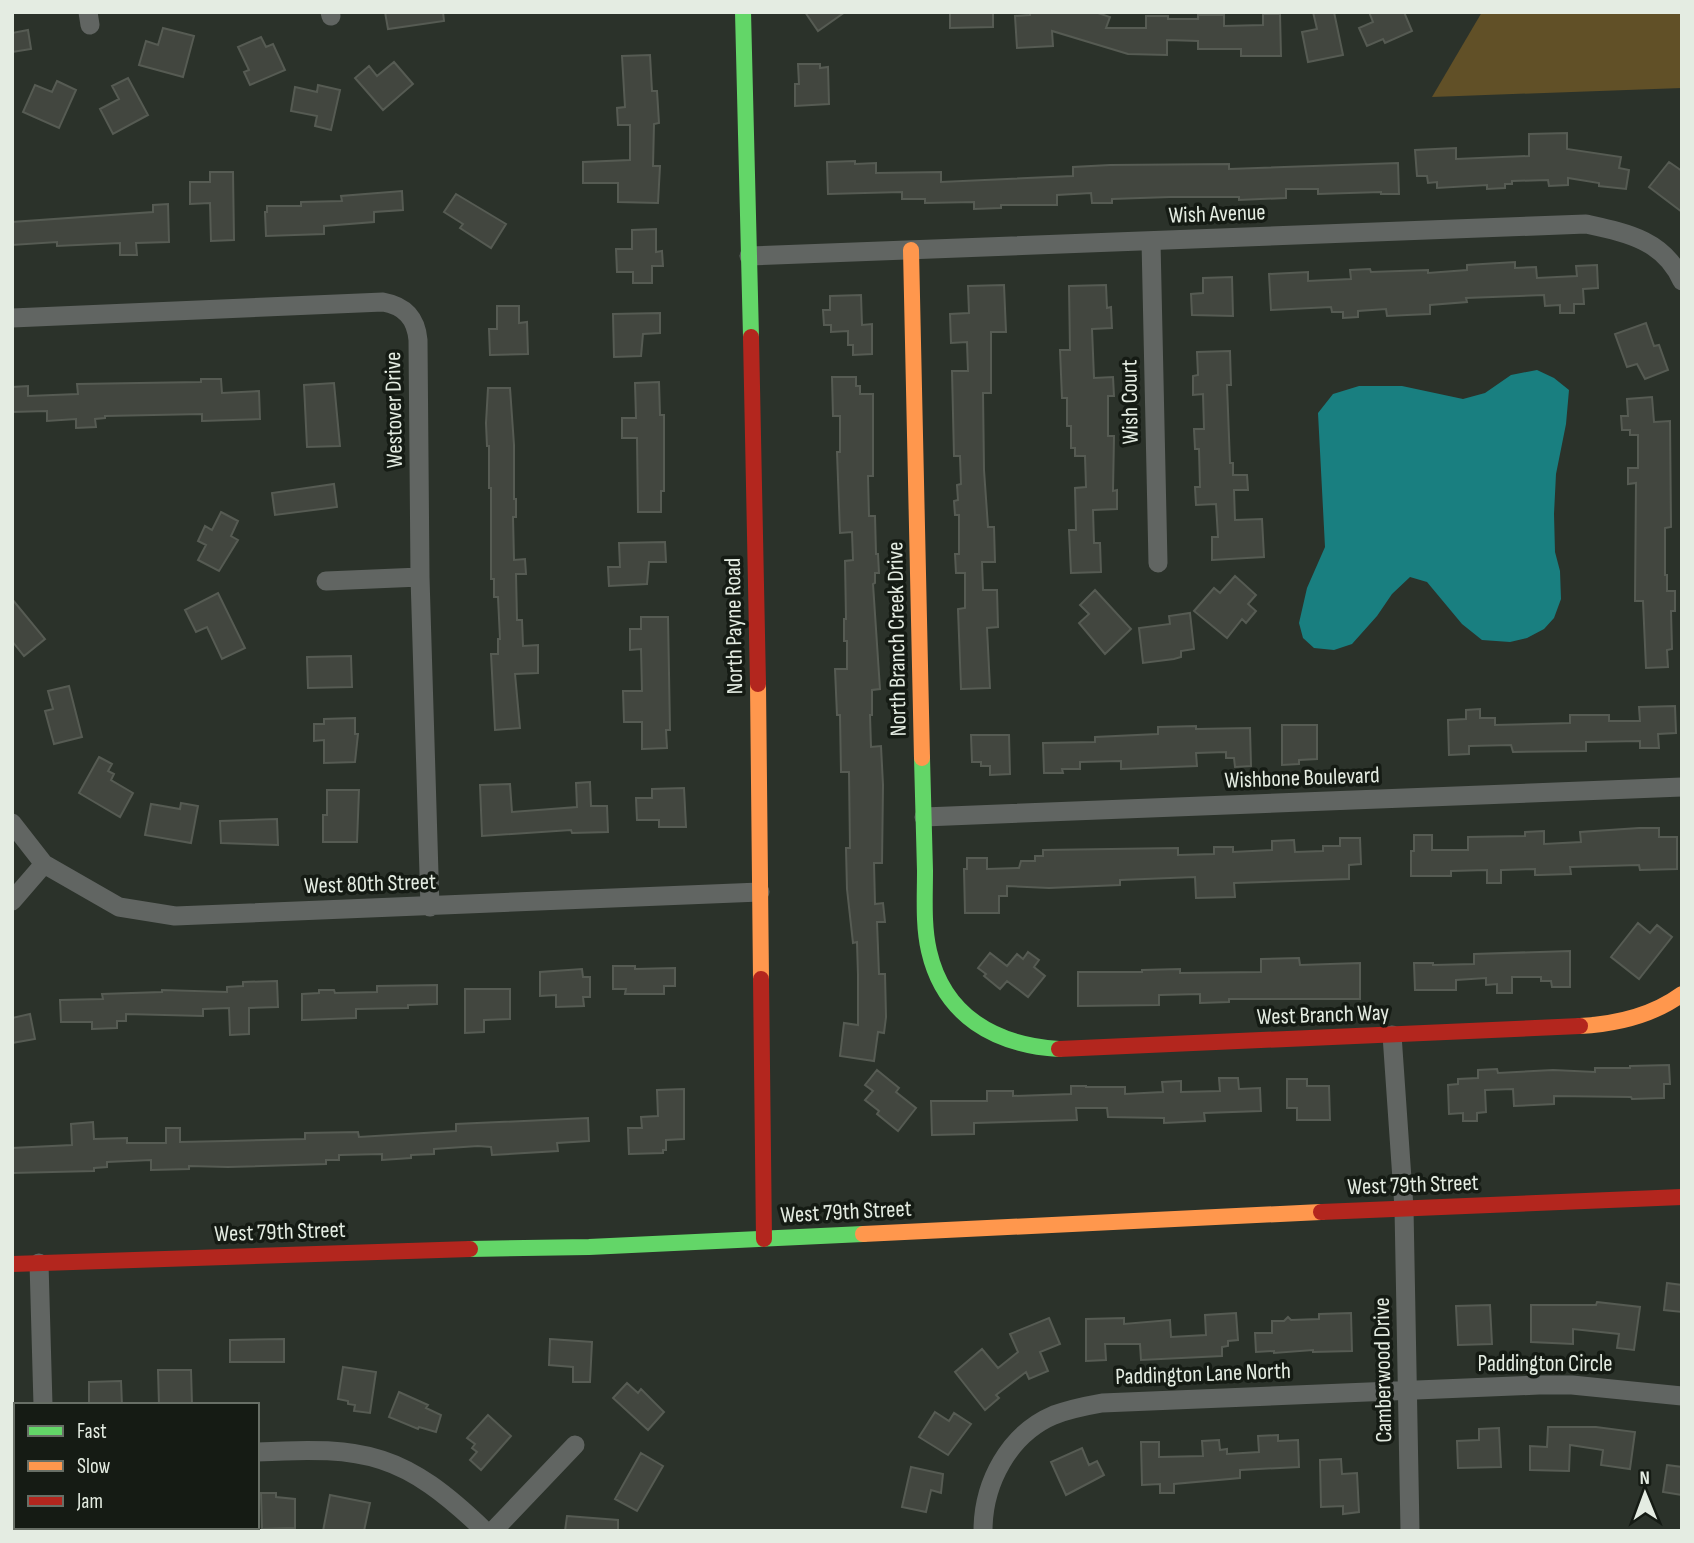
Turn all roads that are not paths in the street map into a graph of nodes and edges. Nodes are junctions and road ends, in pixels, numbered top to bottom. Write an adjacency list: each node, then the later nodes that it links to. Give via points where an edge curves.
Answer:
1 (743, 12): 4 (street, North Payne Road)
2 (1151, 241): 3 (street, Wish Avenue); 5 (street, Wish Avenue, via 1586,224 1634,234 1669,258); 7 (street, Wish Court)
3 (911, 250): 4 (street, Wish Avenue); 11 (street, North Branch Creek Drive)
4 (749, 256): 14 (street, North Payne Road)
5 (1678, 273)
6 (12, 318): 8 (street, Westover Drive, via 383,302 403,309 414,321 418,340)
7 (1158, 563)
8 (421, 577): 9 (street); 16 (street, Westover Drive)
9 (326, 581)
10 (1682, 787): 11 (street, Wishbone Boulevard)
11 (924, 817): 18 (street, North Branch Creek Drive, via 927,946 946,995)
12 (12, 823): 13 (street, West 80th Street)
13 (44, 864): 15 (street); 16 (street, West 80th Street, via 119,907 175,916)
14 (761, 892): 16 (street, West 80th Street); 22 (street, North Payne Road)
15 (12, 901)
16 (430, 907)
17 (1682, 993): 19 (street, West Branch Way, via 1650,1014 1604,1025)
18 (966, 1016): 19 (street, West Branch Way, via 1006,1040 1057,1049)
19 (1392, 1035): 21 (street, Camberwood Drive)
20 (1682, 1197): 21 (street, West 79th Street)
21 (1404, 1208): 22 (street, West 79th Street); 25 (street, Camberwood Drive)
22 (764, 1239): 23 (street, West 79th Street)
23 (39, 1263): 24 (street, West 79th Street); 27 (street)
24 (12, 1264)
25 (1408, 1391): 26 (street, Paddington Circle, via 1572,1385); 32 (street, Paddington Lane North, via 1077,1407 1038,1424 1013,1446 992,1481); 33 (street, Camberwood Drive)
26 (1682, 1396)
27 (43, 1403)
28 (575, 1445): 31 (street)
29 (259, 1452): 30 (street, via 326,1449 384,1459 436,1486)
30 (485, 1531)
31 (493, 1531)
32 (983, 1531)
33 (1410, 1531)

